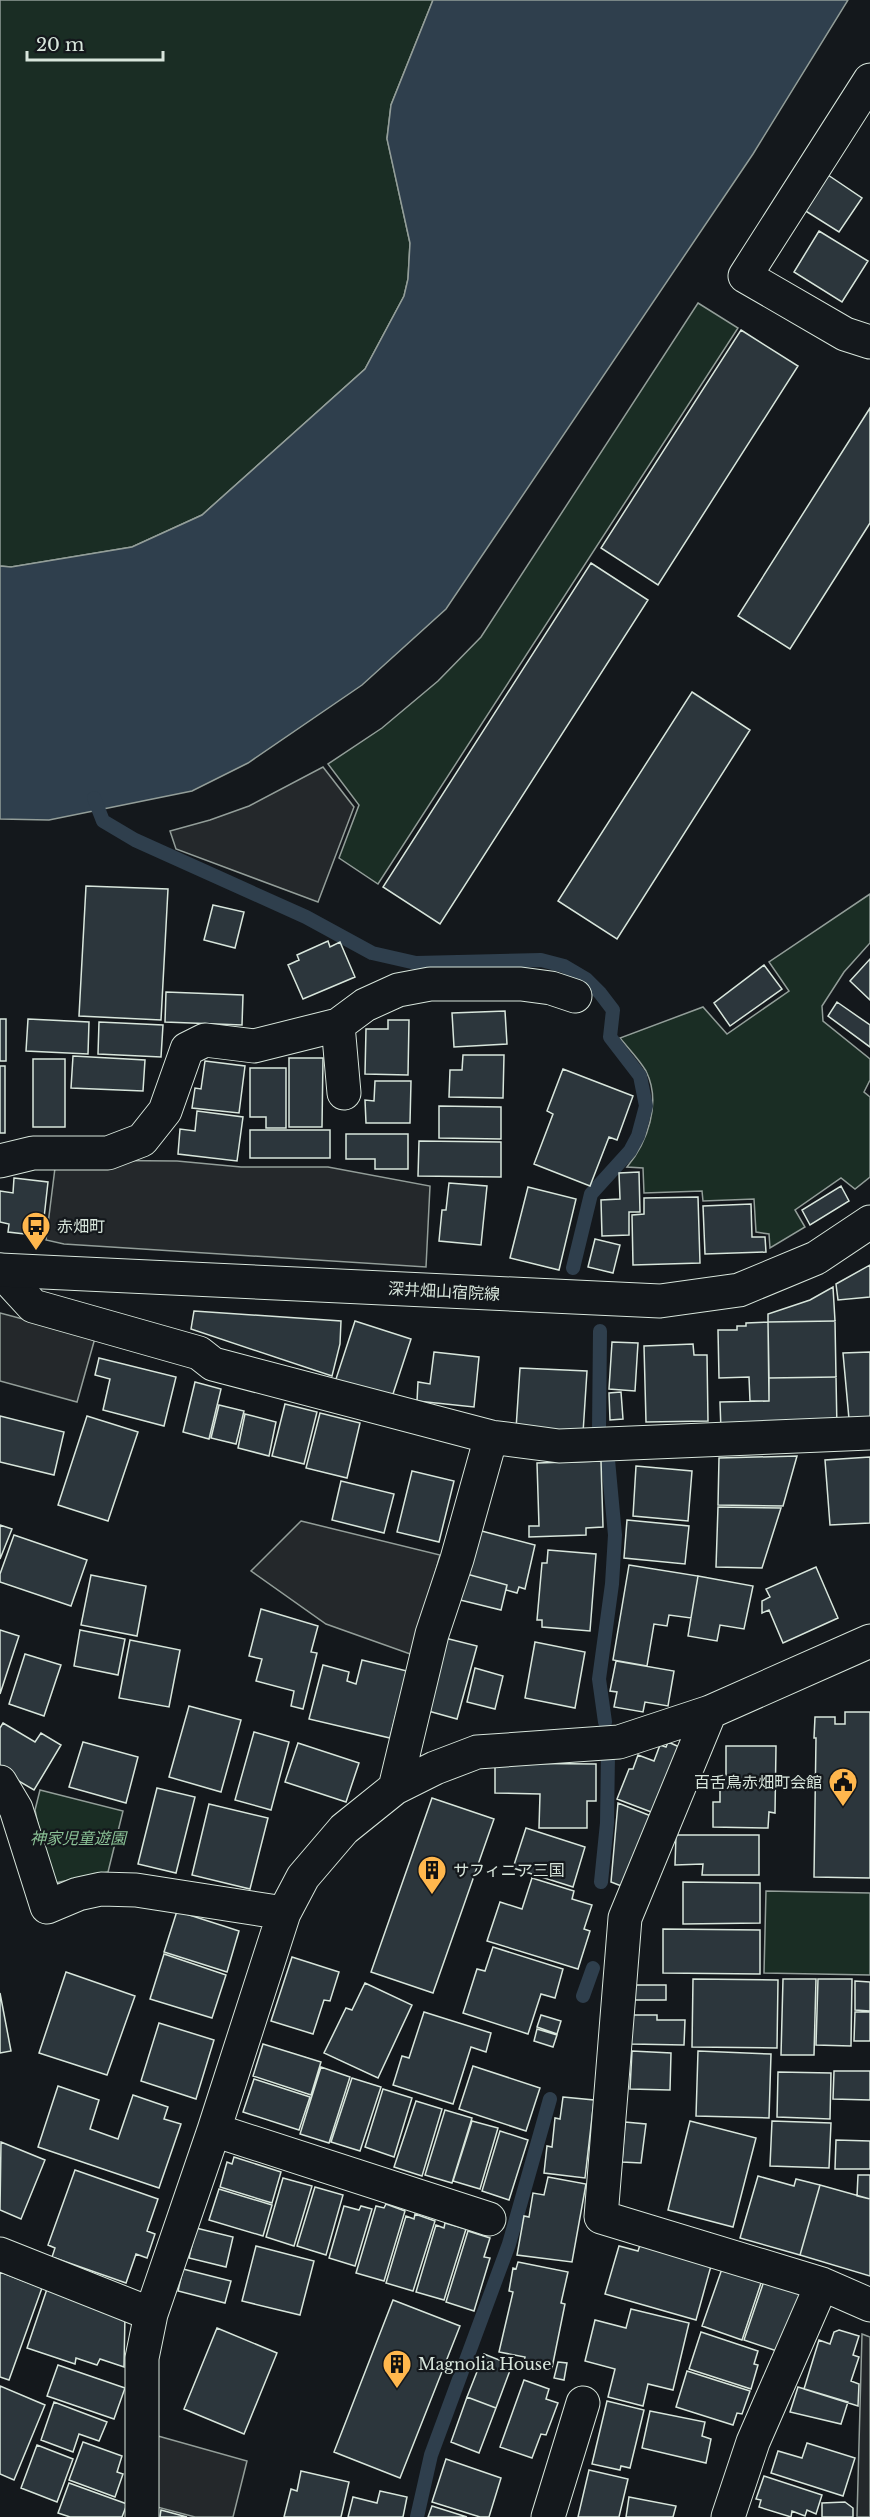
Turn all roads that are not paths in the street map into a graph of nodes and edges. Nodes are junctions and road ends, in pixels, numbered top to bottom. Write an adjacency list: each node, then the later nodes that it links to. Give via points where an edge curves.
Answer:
1 (870, 80): 2 (street, via 745,276 845,334)
2 (870, 342)
3 (575, 996): 4 (street, via 521,984 430,984 398,990 365,1005)
4 (339, 1025): 5 (street); 6 (street, via 254,1046 205,1040 187,1049 165,1111 142,1140 108,1153 33,1153)
5 (344, 1093)
6 (0, 1161)
7 (870, 1222): 8 (street, 深井畑山宿院線, via 816,1258 739,1290 660,1301)
8 (0, 1270): 10 (street, via 33,1306 199,1353 213,1364)
9 (870, 1433): 10 (street, via 559,1446)
10 (491, 1437): 14 (street, via 432,1634)
11 (870, 1641): 12 (street)
12 (710, 1712): 14 (street, via 619,1742 477,1752); 19 (street, via 625,1918 602,2217)
13 (0, 1782): 15 (street, via 16,1809 47,1906 101,1889 136,1890)
14 (395, 1788): 15 (street, via 344,1829 303,1877)
15 (284, 1912): 16 (street)
16 (214, 2130): 17 (street); 21 (street)
17 (489, 2219)
18 (0, 2254): 21 (street)
19 (822, 2284): 20 (street); 25 (street, via 753,2442)
20 (870, 2305)
21 (151, 2314): 23 (street, via 142,2358)
22 (583, 2403): 24 (street)
23 (142, 2517)
24 (548, 2517)
25 (728, 2517)

